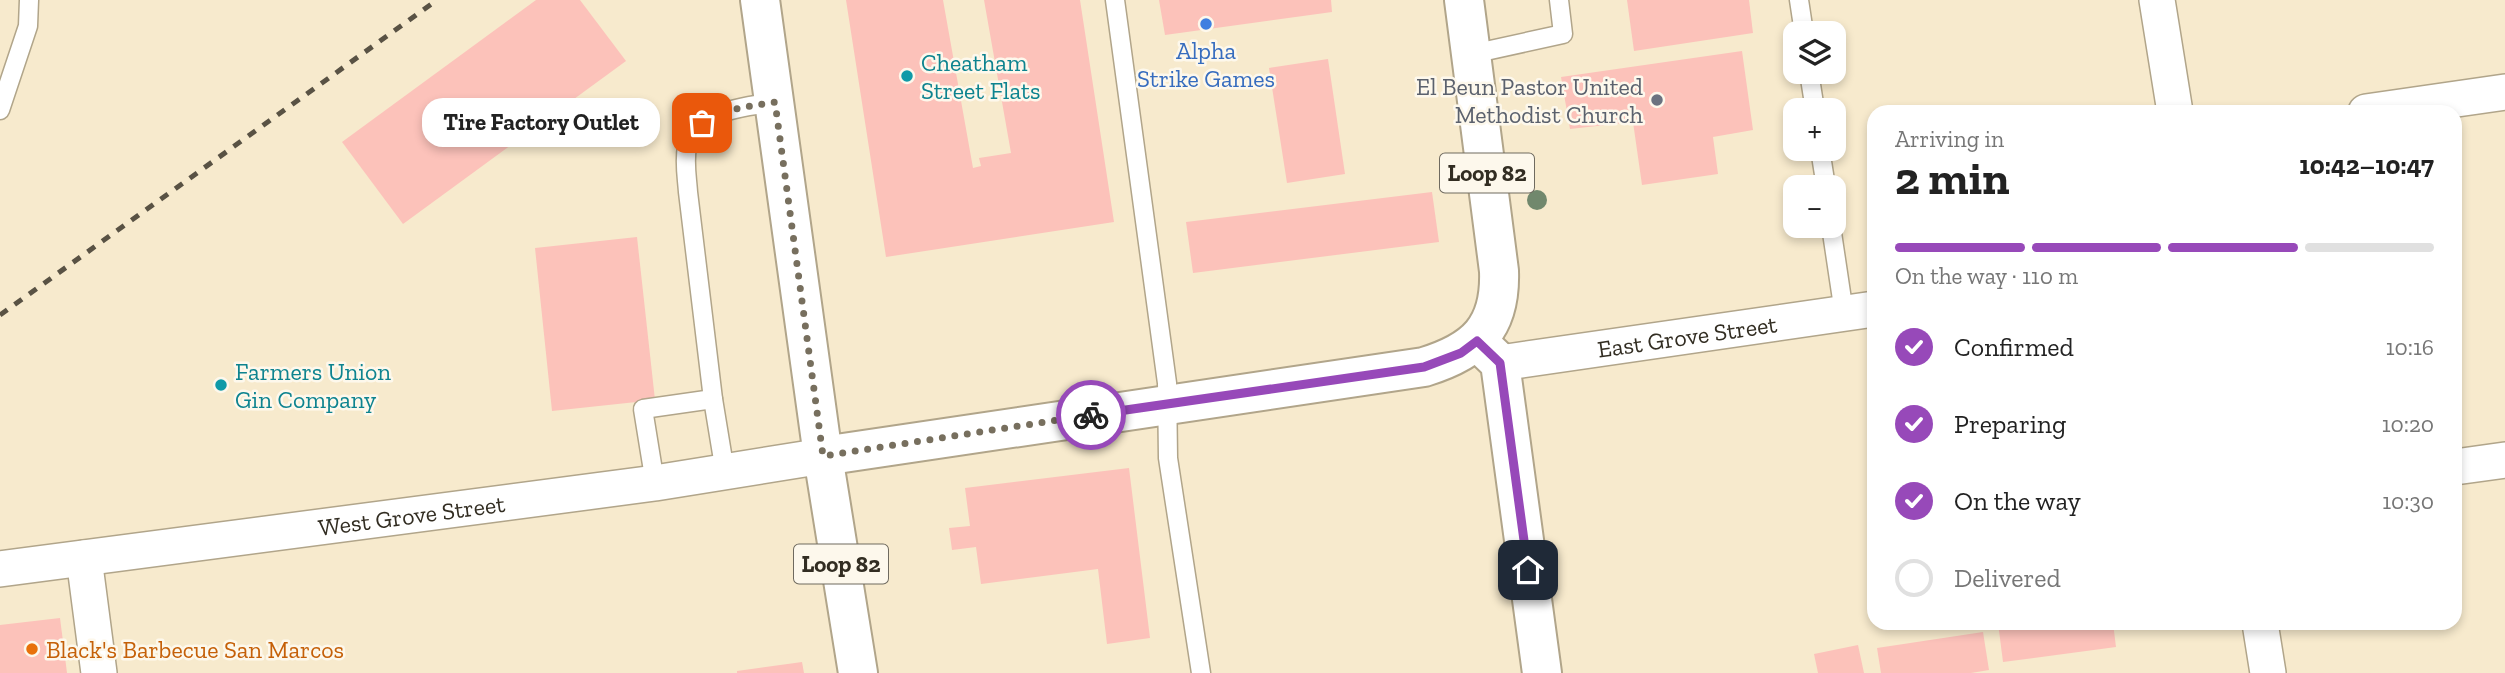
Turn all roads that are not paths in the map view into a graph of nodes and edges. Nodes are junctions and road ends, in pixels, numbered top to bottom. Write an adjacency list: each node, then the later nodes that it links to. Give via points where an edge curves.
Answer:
1 (29, 0): 14 (lane, via 28,26)
2 (760, 0): 11 (main road, Loop 82)
3 (1115, 0): 19 (lane)
4 (1464, 0): 9 (main road, Loop 82)
5 (1559, 0): 9 (lane, via 1563,34)
6 (1799, 0): 8 (lane)
7 (2157, 0): 12 (street)
8 (1802, 21)
9 (1472, 54): 17 (main road, Loop 82, via 1500,271 1500,294 1488,325)
10 (2505, 92): 13 (street)
11 (775, 102): 18 (lane, via 739,108 702,123 687,146 688,192); 20 (main road, Loop 82)
12 (2174, 105)
13 (2415, 105)
14 (0, 110)
15 (1835, 238): 16 (lane)
16 (1859, 311): 17 (street, East Grove Street)
17 (1488, 352): 19 (main road, East Grove Street, via 1461,353 1424,367); 31 (main road)
18 (713, 399): 23 (lane); 24 (lane, via 643,409)
19 (1167, 404): 20 (main road, East Grove Street); 30 (lane, via 1168,457)
20 (823, 456): 23 (street, West Grove Street); 29 (main road, Loop 82)
21 (2505, 460): 22 (street)
22 (2462, 466)
23 (725, 472): 24 (street, West Grove Street)
24 (655, 483): 25 (street, West Grove Street)
25 (84, 558): 26 (street, West Grove Street); 28 (street)
26 (0, 569)
27 (2261, 630): 32 (street)
28 (99, 673)
29 (858, 673)
30 (1201, 673)
31 (1542, 673)
32 (2268, 673)

